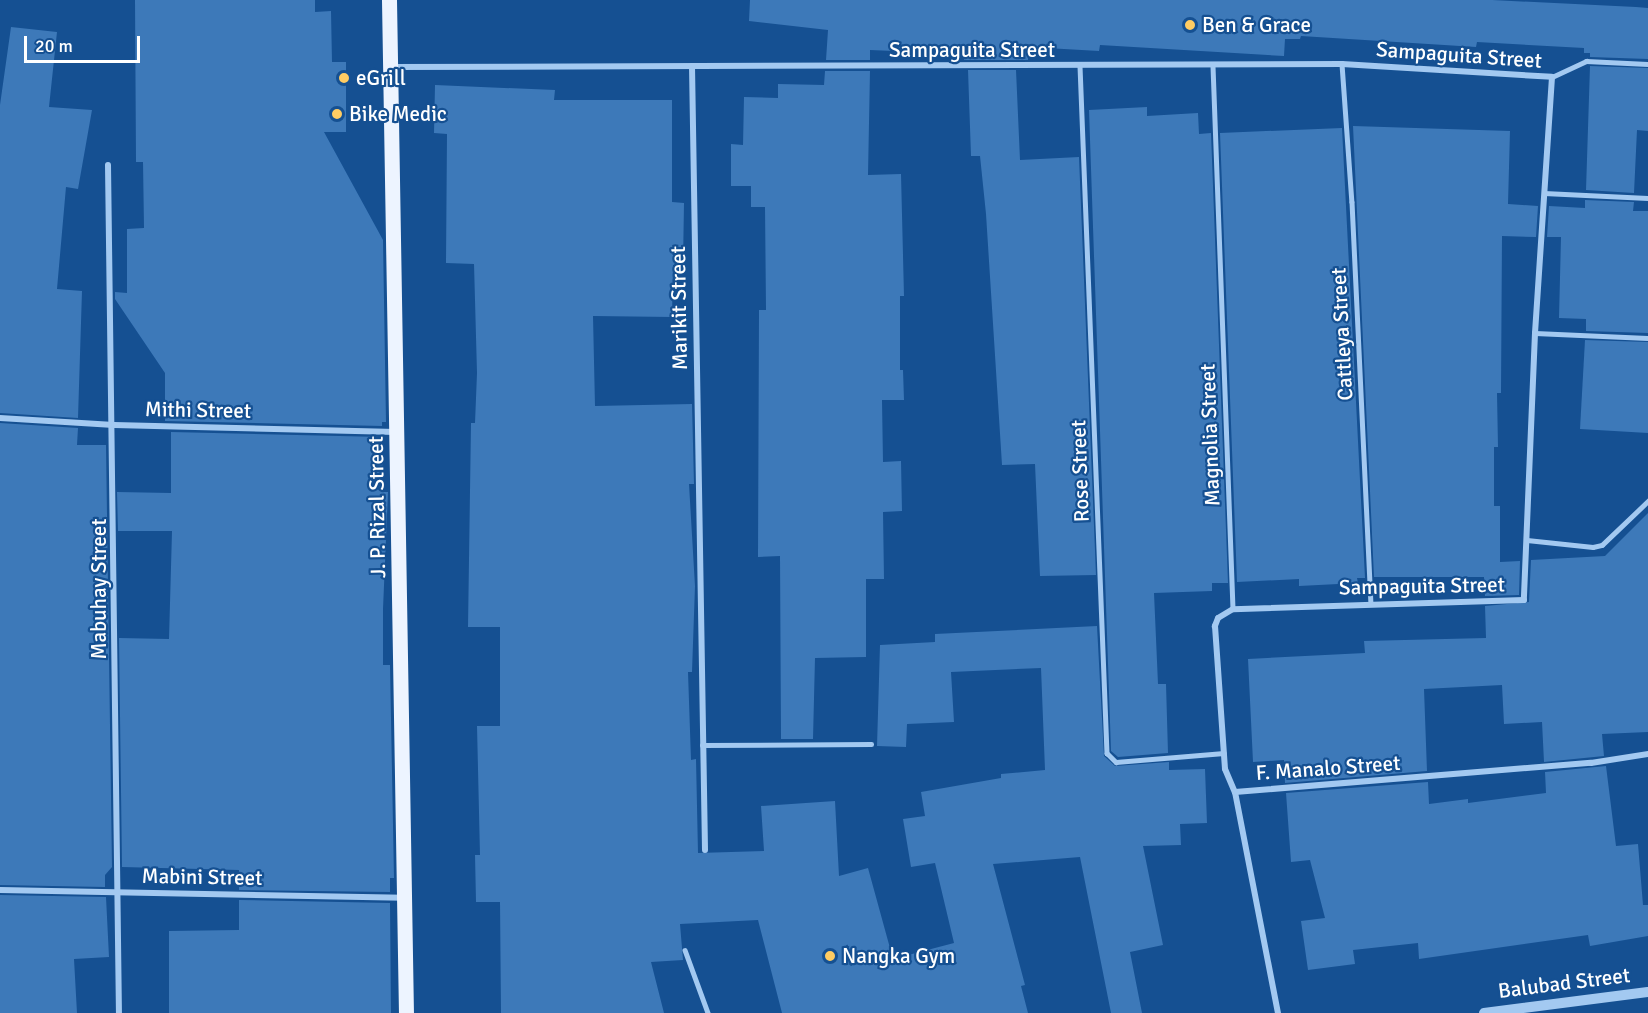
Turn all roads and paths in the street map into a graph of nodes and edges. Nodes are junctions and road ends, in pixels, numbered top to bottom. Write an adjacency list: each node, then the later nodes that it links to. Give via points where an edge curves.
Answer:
1 (389, 0): 7 (main road, J. P. Rizal Street)
2 (1342, 64): 6 (street, Sampaguita Street); 8 (street, Sampaguita Street); 19 (lane, Cattleya Street)
3 (1648, 64): 8 (lane, via 1586,61)
4 (692, 66): 5 (street, Sampaguita Street); 7 (street); 22 (street, Marikit Street)
5 (1080, 66): 6 (street, Sampaguita Street); 23 (lane, Rose Street, via 1107,753 1116,762)
6 (1213, 66): 20 (lane, Magnolia Street)
7 (390, 68): 16 (main road, J. P. Rizal Street)
8 (1552, 77): 10 (street, Sampaguita Street)
9 (108, 165): 15 (street, Mabuhay Street)
10 (1544, 192): 11 (lane); 12 (street, Sampaguita Street)
11 (1648, 198)
12 (1535, 333): 13 (lane); 18 (street, Sampaguita Street)
13 (1648, 338)
14 (0, 418): 15 (street, Mithi Street)
15 (114, 425): 16 (street, Mithi Street); 28 (street, Mabuhay Street)
16 (396, 432): 29 (main road, J. P. Rizal Street)
17 (1648, 501): 18 (lane, via 1602,545 1593,548)
18 (1527, 540): 19 (street, Sampaguita Street, via 1524,600)
19 (1371, 604): 20 (street, Sampaguita Street)
20 (1233, 609): 23 (street, via 1218,618 1214,636)
21 (871, 744): 22 (lane)
22 (702, 745): 26 (street, Marikit Street)
23 (1224, 753): 25 (street, via 1225,769)
24 (1648, 754): 25 (street, F. Manalo Street, via 1580,764)
25 (1234, 792): 36 (street, F. Manalo Street)
26 (705, 850)
27 (0, 890): 28 (street, Mabini Street)
28 (117, 892): 29 (street, Mabini Street); 33 (street, Mabuhay Street)
29 (404, 898): 34 (main road, J. P. Rizal Street)
30 (685, 950): 35 (lane)
31 (1648, 992): 32 (street, Balubad Street)
32 (1558, 1007): 37 (street, Balubad Street)
33 (119, 1013)
34 (406, 1013)
35 (708, 1013)
36 (1278, 1013)
37 (1484, 1013)

